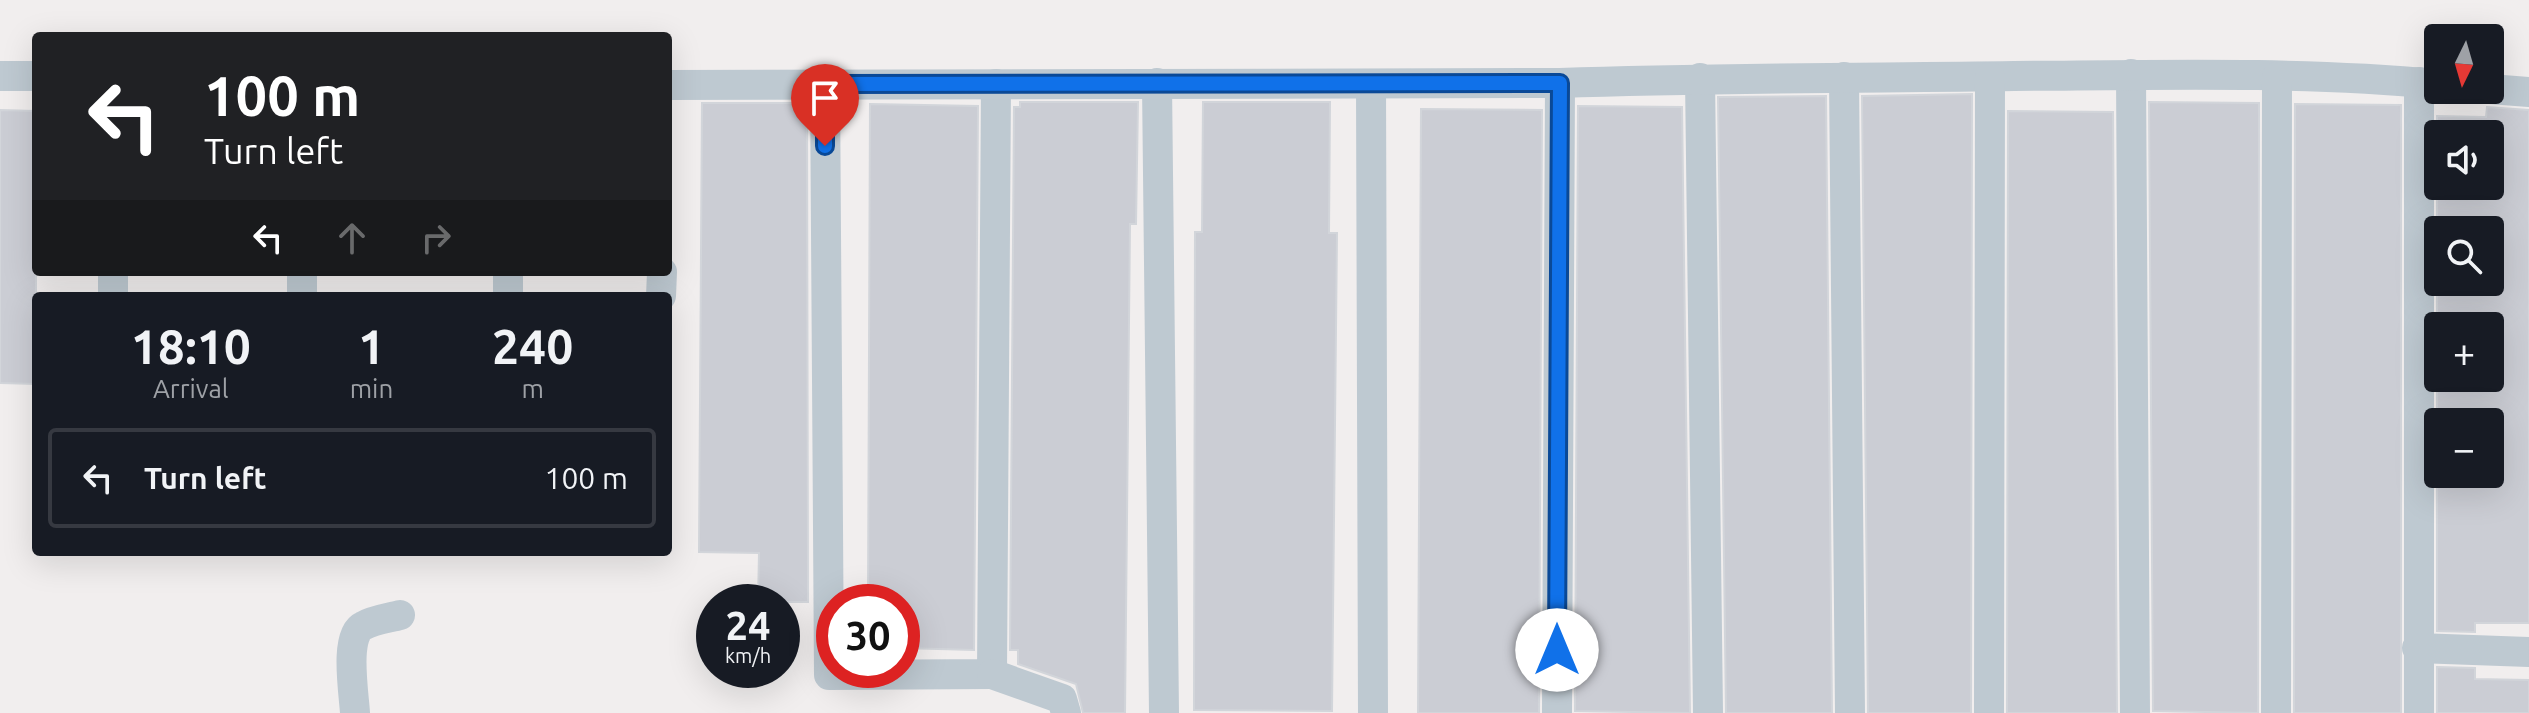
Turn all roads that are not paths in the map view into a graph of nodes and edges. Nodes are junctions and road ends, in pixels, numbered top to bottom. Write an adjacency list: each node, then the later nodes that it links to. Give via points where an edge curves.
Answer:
1 (2131, 74): 5 (street); 6 (street); 30 (street)
2 (0, 76): 3 (street)
3 (32, 76)
4 (1844, 77): 5 (street); 7 (street); 28 (street)
5 (1990, 77): 29 (street)
6 (2277, 77): 10 (street); 31 (street)
7 (1700, 78): 9 (street); 27 (street)
8 (1157, 83): 12 (street); 13 (street); 24 (street)
9 (1560, 83): 13 (street); 26 (street)
10 (2424, 83)
11 (825, 84): 12 (street); 14 (street); 21 (street, via 829,675)
12 (996, 84): 21 (street)
13 (1371, 84): 25 (street)
14 (672, 85)
15 (2504, 90): 16 (street)
16 (2529, 92)
17 (2428, 104): 19 (street)
18 (400, 615): 22 (street, via 356,631 351,650)
19 (2417, 648): 20 (street); 32 (street)
20 (2529, 652)
21 (992, 674): 23 (street, via 1062,699)
22 (355, 713)
23 (1066, 713)
24 (1164, 713)
25 (1373, 713)
26 (1557, 713)
27 (1708, 713)
28 (1850, 713)
29 (1989, 713)
30 (2135, 713)
31 (2276, 713)
32 (2419, 713)

